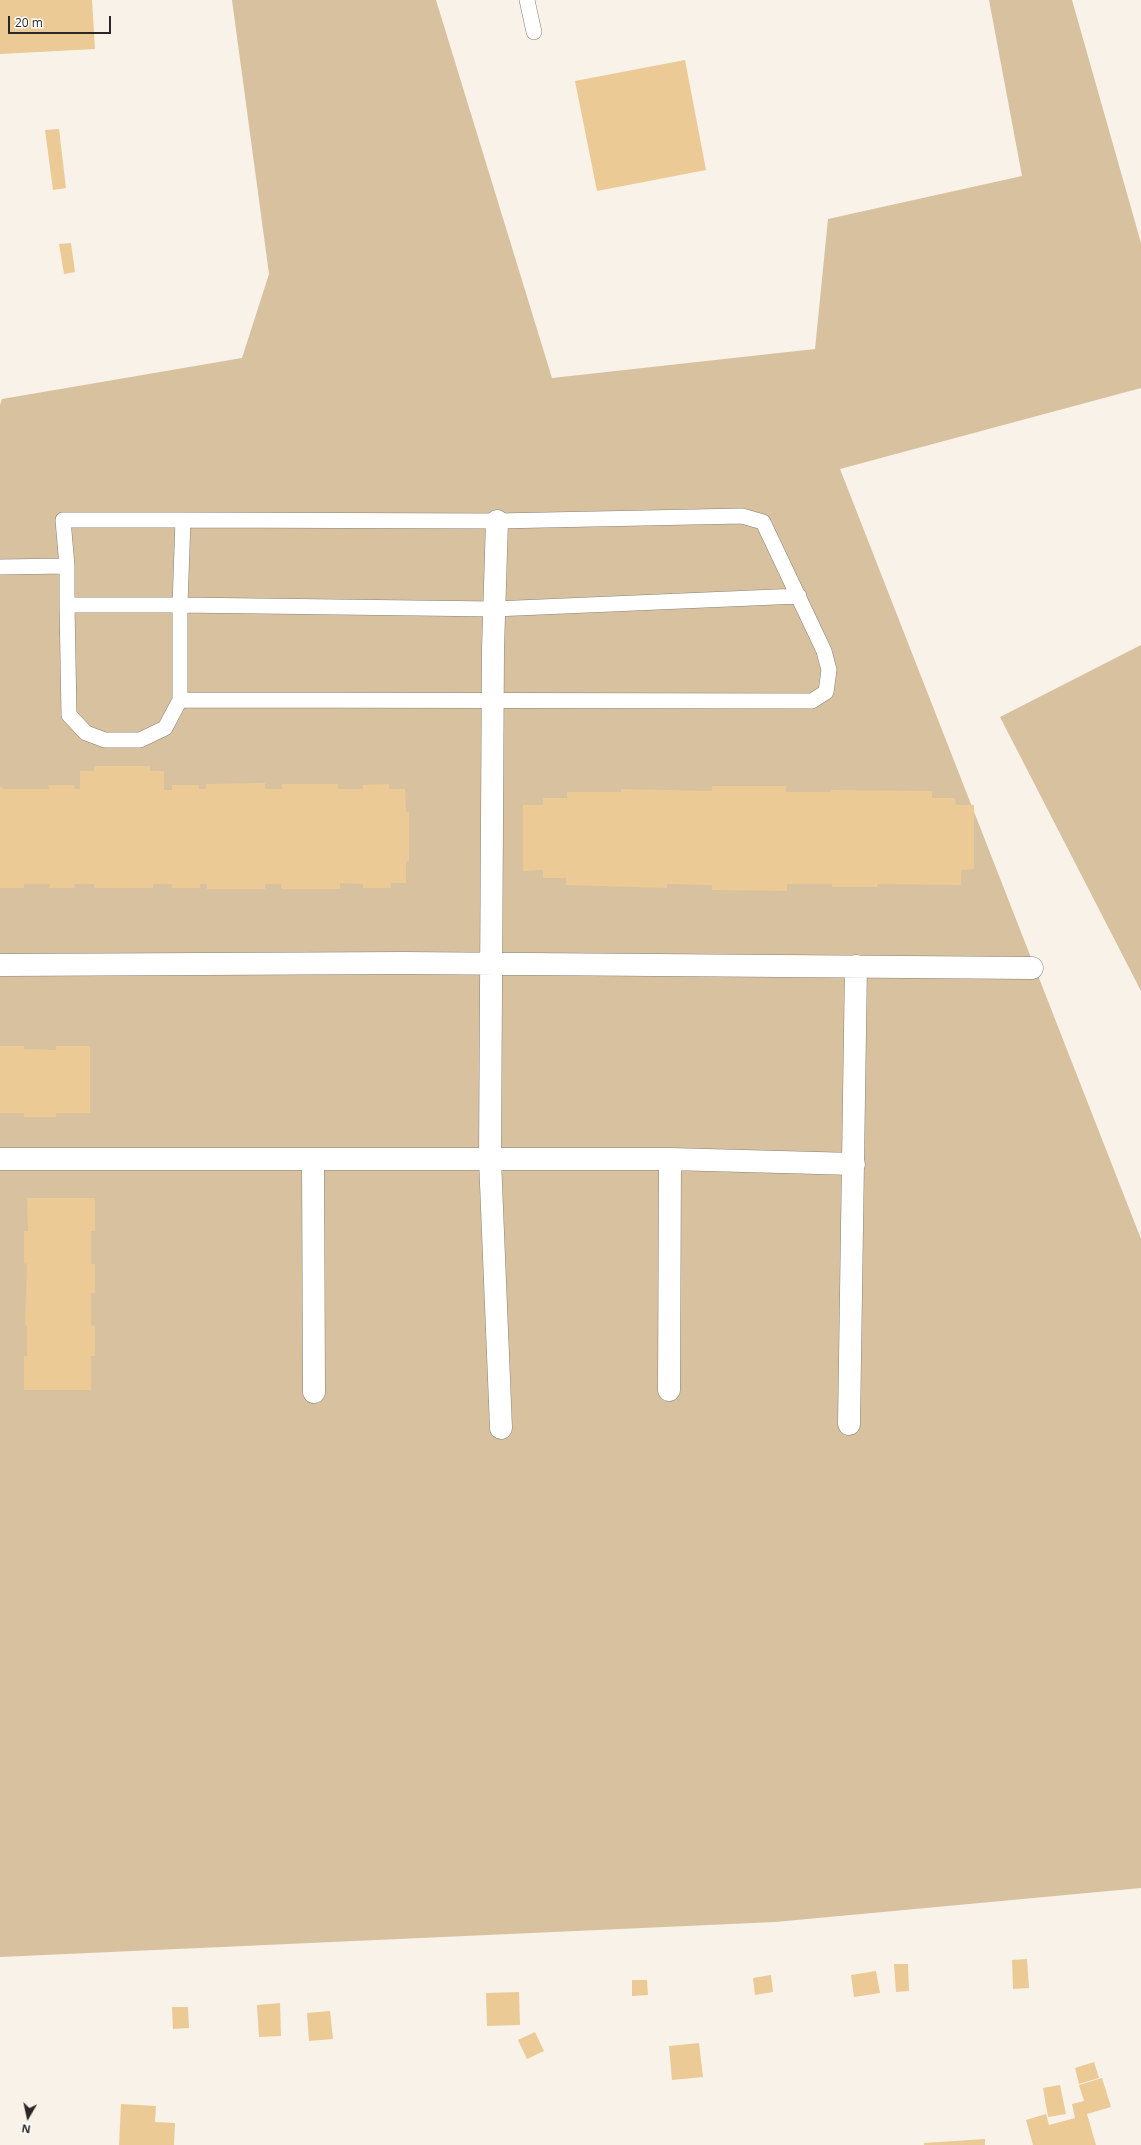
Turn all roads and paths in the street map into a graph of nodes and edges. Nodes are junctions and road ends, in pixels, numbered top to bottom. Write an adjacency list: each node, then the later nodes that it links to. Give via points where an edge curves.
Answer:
1 (527, 0): 2 (lane)
2 (534, 32)
3 (183, 520): 4 (lane); 5 (lane, via 63,520); 9 (lane)
4 (497, 521): 7 (lane, via 742,516 763,522); 10 (street)
5 (67, 566): 6 (lane); 8 (lane)
6 (0, 567)
7 (799, 596): 10 (lane); 12 (lane, via 824,651 829,670 826,692 812,701)
8 (67, 604): 9 (lane); 11 (lane, via 69,715 86,734 105,740 140,740 165,728)
9 (180, 604): 10 (lane); 11 (lane)
10 (494, 609): 12 (street)
11 (180, 700): 12 (lane)
12 (494, 702): 13 (street)
13 (492, 964): 14 (street); 15 (street); 20 (street)
14 (0, 965)
15 (856, 966): 16 (street); 21 (street)
16 (1032, 968)
17 (670, 1158): 20 (street); 21 (street); 22 (street)
18 (0, 1159): 19 (street)
19 (313, 1159): 20 (street); 23 (street)
20 (490, 1159): 25 (street)
21 (854, 1164): 24 (street)
22 (669, 1390)
23 (314, 1392)
24 (849, 1424)
25 (501, 1428)

